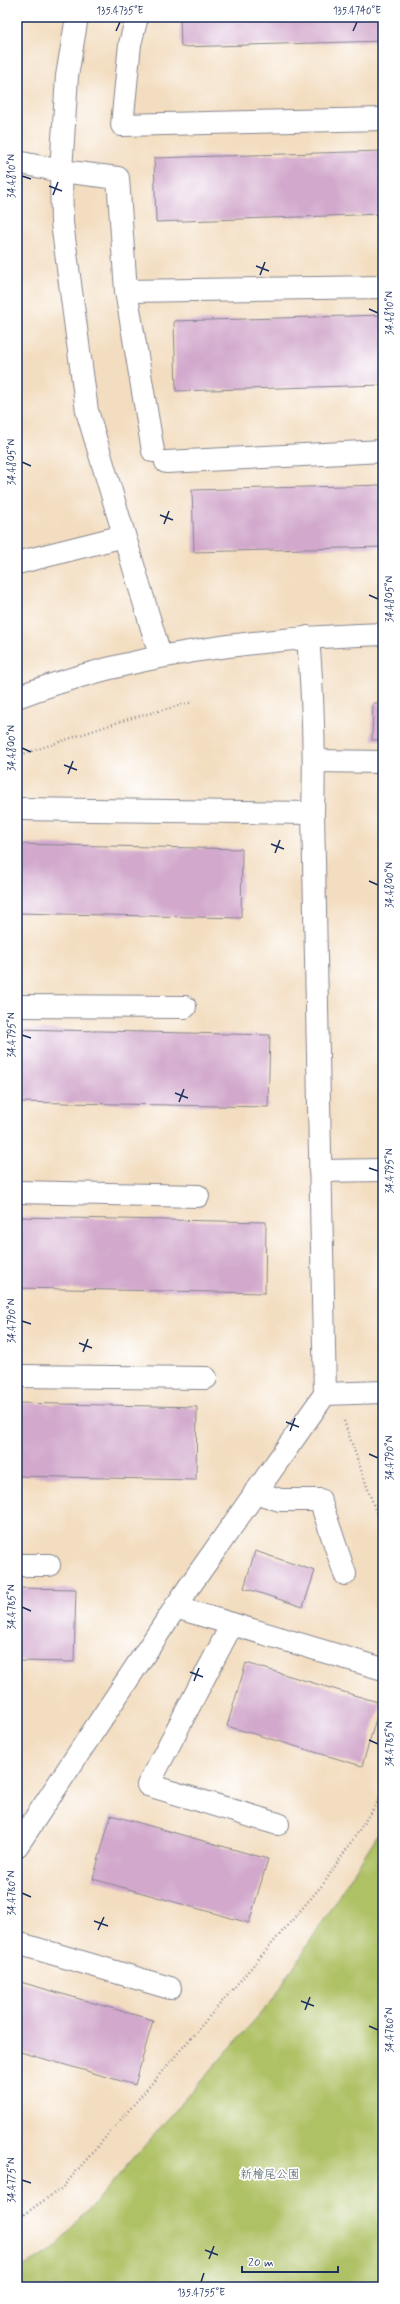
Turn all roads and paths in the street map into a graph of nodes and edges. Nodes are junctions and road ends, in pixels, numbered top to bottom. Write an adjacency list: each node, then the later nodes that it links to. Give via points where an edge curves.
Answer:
1 (77, 17): 5 (street, via 67,76)
2 (137, 17): 3 (street, via 130,44 122,126)
3 (383, 119)
4 (17, 162): 5 (street)
5 (61, 171): 7 (street, via 118,178); 9 (street, via 62,224 87,411)
6 (383, 286): 7 (street)
7 (126, 291): 8 (street, via 160,456)
8 (383, 451)
9 (124, 536): 10 (street); 13 (street)
10 (17, 563)
11 (383, 634): 12 (street)
12 (308, 636): 13 (street); 17 (street, via 313,689)
13 (160, 655): 14 (street, via 58,682)
14 (17, 698)
15 (193, 702): 16 (path, via 128,719)
16 (17, 756)
17 (315, 761): 18 (street); 20 (street)
18 (383, 762)
19 (17, 810): 20 (street)
20 (313, 813): 24 (street)
21 (17, 1006): 22 (street)
22 (184, 1007)
23 (383, 1170): 24 (street)
24 (320, 1171): 30 (street)
25 (17, 1192): 26 (street)
26 (198, 1196)
27 (17, 1376): 28 (street)
28 (206, 1378)
29 (383, 1392): 30 (street)
30 (325, 1394): 32 (street)
31 (344, 1419): 33 (path)
32 (255, 1492): 36 (street, via 280,1500 320,1500); 37 (street)
33 (383, 1532)
34 (17, 1565): 35 (street)
35 (49, 1565)
36 (345, 1574)
37 (175, 1608): 38 (street); 42 (street)
38 (232, 1624): 39 (street); 41 (street, via 148,1785)
39 (383, 1669)
40 (383, 1794): 45 (path, via 324,1883 62,2188)
41 (278, 1824)
42 (17, 1846)
43 (17, 1943): 44 (street)
44 (170, 1988)
45 (17, 2219)

